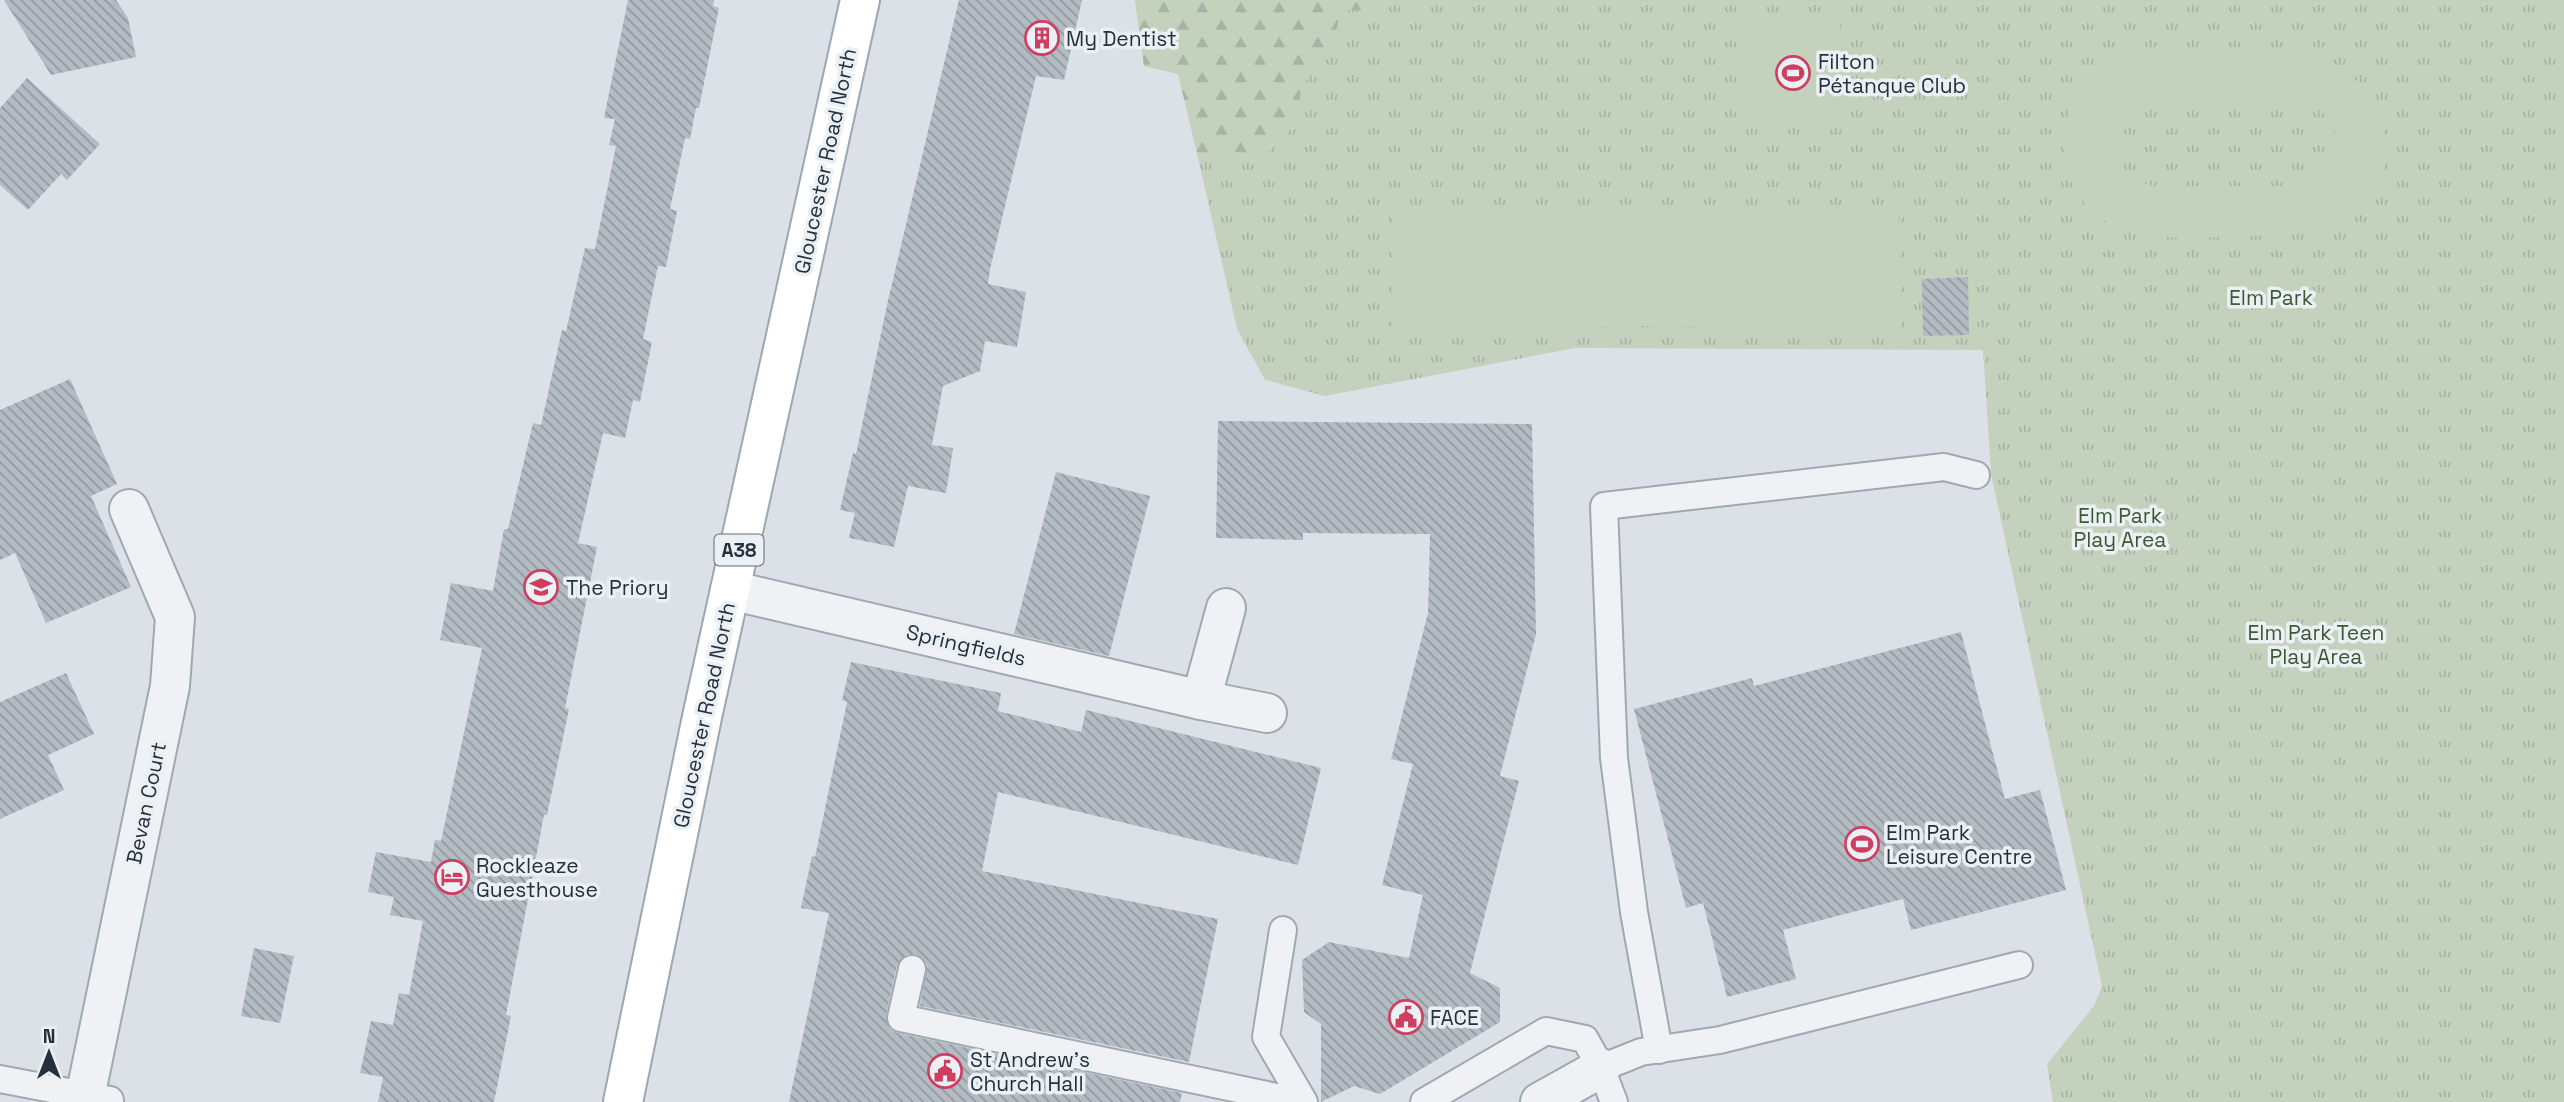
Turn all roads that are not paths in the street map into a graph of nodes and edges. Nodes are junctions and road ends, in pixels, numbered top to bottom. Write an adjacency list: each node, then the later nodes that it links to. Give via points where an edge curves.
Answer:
1 (860, 0): 4 (main road, Gloucester Road North / A38)
2 (1976, 475): 11 (lane, via 1944,467 1604,506 1614,758 1634,912)
3 (129, 509): 14 (street, Bevan Court, via 175,617 170,686)
4 (730, 590): 6 (street, Springfields); 15 (main road, Gloucester Road North / A38)
5 (1226, 608): 6 (street)
6 (1201, 700): 7 (street, Springfields)
7 (1267, 713)
8 (1283, 930): 16 (lane, via 1266,1037)
9 (2019, 965): 11 (lane, via 1720,1040)
10 (912, 969): 16 (lane, via 901,1018)
11 (1659, 1050): 13 (lane, via 1641,1052)
12 (0, 1079): 14 (lane)
13 (1608, 1085): 17 (lane, via 1585,1039 1546,1031); 18 (street)
14 (93, 1099)
15 (624, 1102)
16 (1302, 1102)
17 (1424, 1102)
18 (1541, 1102)

